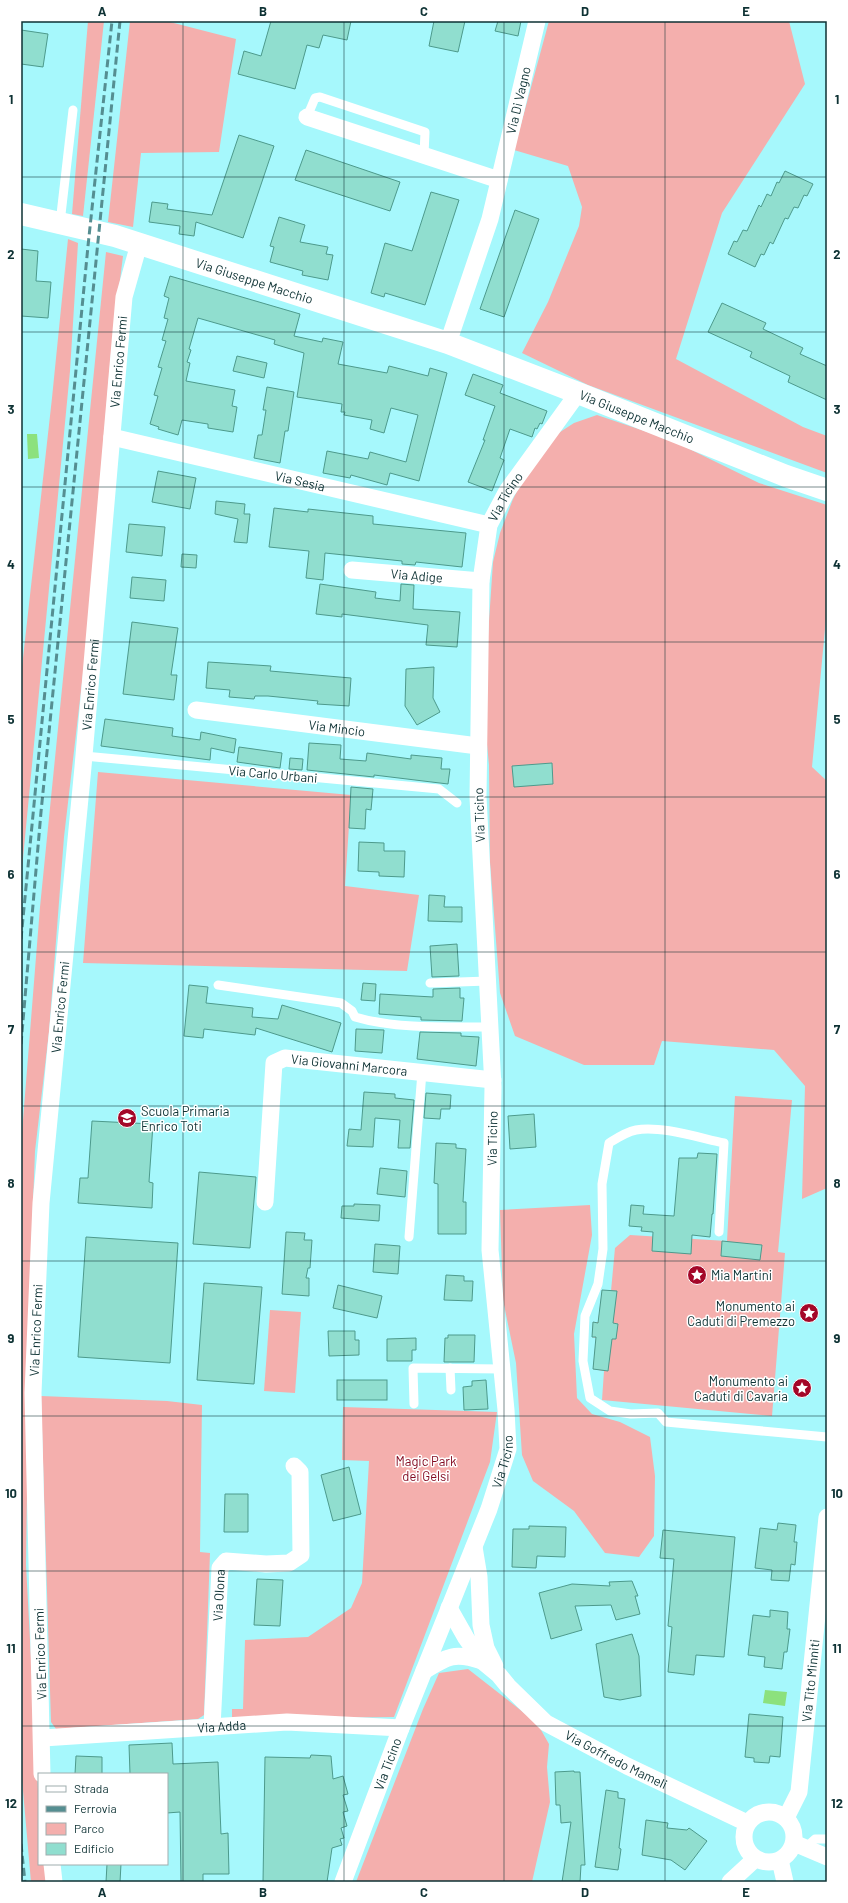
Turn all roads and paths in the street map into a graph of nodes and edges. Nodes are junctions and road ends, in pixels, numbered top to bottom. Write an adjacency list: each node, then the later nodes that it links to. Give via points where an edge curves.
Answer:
1 (537, 21): 5 (street, Via Di Vagno)
2 (73, 110): 7 (lane)
3 (307, 117): 4 (street); 4 (lane, via 315,98 320,97 425,132)
4 (424, 155): 5 (street)
5 (499, 180): 9 (street, via 490,219)
6 (21, 214): 7 (street, Via Giuseppe Macchio)
7 (60, 223): 8 (street, Via Giuseppe Macchio)
8 (139, 244): 9 (street, Via Giuseppe Macchio); 11 (street, Via Enrico Fermi, via 124,297)
9 (448, 343): 10 (street, Via Giuseppe Macchio)
10 (578, 393): 12 (street, Via Giuseppe Macchio); 13 (street, Via Ticino, via 507,491)
11 (112, 437): 13 (street, Via Sesia); 18 (street, Via Enrico Fermi)
12 (827, 490)
13 (489, 525): 15 (street, Via Ticino)
14 (352, 570): 15 (street, Via Adige)
15 (481, 581): 17 (street, Via Ticino)
16 (196, 710): 17 (street, Via Mincio)
17 (478, 746): 20 (street, Via Ticino, via 478,797)
18 (84, 756): 19 (lane, Via Carlo Urbani, via 439,789); 45 (street, Via Enrico Fermi, via 41,1203 33,1368)
19 (457, 803)
20 (488, 981): 21 (lane); 23 (street, Via Ticino)
21 (430, 983)
22 (218, 985): 23 (lane, via 341,1003 352,1011 355,1017 371,1022)
23 (490, 1027): 25 (street, Via Ticino)
24 (422, 1072): 25 (street, Via Giovanni Marcora); 26 (street, Via Giovanni Marcora, via 285,1058 274,1063); 28 (lane)
25 (493, 1080): 30 (street, Via Ticino, via 490,1250)
26 (265, 1202)
27 (719, 1232): 33 (lane, via 724,1143 656,1129 636,1130 609,1143 602,1184 602,1256 598,1284 585,1316 583,1361 590,1398 610,1411 631,1414 658,1413 666,1422)
28 (409, 1237)
29 (450, 1368): 30 (lane); 31 (lane); 32 (lane, via 413,1368)
30 (502, 1369): 36 (street, Via Ticino, via 508,1448)
31 (451, 1390)
32 (414, 1404)
33 (827, 1437)
34 (294, 1466): 43 (street, Via Olona, via 300,1472 301,1555 289,1563 226,1561 220,1568)
35 (827, 1517): 47 (street, Via Tito Minniti, via 798,1792)
36 (474, 1547): 37 (street, Via Ticino); 39 (street, Via Goffredo Mameli, via 479,1577)
37 (457, 1589): 38 (street, Via Ticino); 39 (street, Via Goffredo Mameli, via 464,1595)
38 (449, 1608): 40 (street, Via Goffredo Mameli); 41 (street, Via Ticino)
39 (481, 1625): 42 (street, Via Goffredo Mameli, via 486,1648)
40 (482, 1661): 41 (street, Via Goffredo Mameli, via 459,1655 442,1660); 42 (street, Via Goffredo Mameli)
41 (424, 1671): 44 (street, Via Ticino)
42 (499, 1675): 48 (street, Via Goffredo Mameli, via 546,1723)
43 (212, 1727): 44 (street, Via Adda, via 287,1722); 45 (street, Via Adda)
44 (401, 1728): 56 (street, Via Ticino)
45 (43, 1738): 46 (street, Via Enrico Fermi)
46 (42, 1773)
47 (786, 1818): 48 (street, via 773,1812 765,1813 758,1814); 50 (street)
48 (747, 1823): 52 (street, via 743,1832 744,1842 748,1852)
49 (827, 1839): 50 (lane, via 815,1838)
50 (799, 1845): 51 (street); 53 (street)
51 (827, 1857)
52 (755, 1859): 53 (street, via 763,1862); 57 (street)
53 (780, 1860): 58 (street)
54 (52, 1865): 55 (street)
55 (54, 1882)
56 (343, 1882)
57 (730, 1882)
58 (785, 1882)

